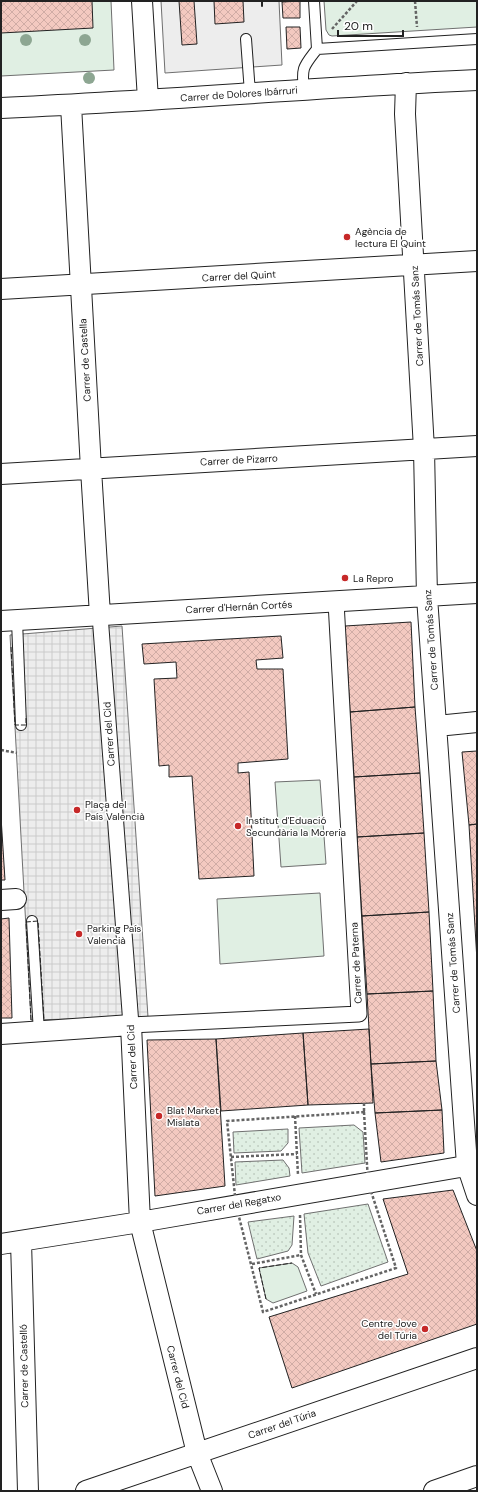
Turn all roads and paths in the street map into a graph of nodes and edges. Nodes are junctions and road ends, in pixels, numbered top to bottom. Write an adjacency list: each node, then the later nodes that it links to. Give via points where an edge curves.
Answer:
1 (142, 1): 14 (street)
2 (314, 1): 9 (lane)
3 (357, 1): 6 (path)
4 (415, 1): 5 (path)
5 (417, 29)
6 (329, 33)
7 (246, 39): 13 (lane)
8 (477, 39): 9 (lane)
9 (317, 49): 12 (lane, via 304,66)
10 (477, 80): 11 (street, Carrer de Dolores Ibárruri)
11 (406, 83): 12 (street, Carrer de Dolores Ibárruri); 18 (street, Carrer de Tomás Sanz, via 405,114)
12 (304, 90): 13 (street, Carrer de Dolores Ibárruri)
13 (250, 93): 14 (street, Carrer de Dolores Ibárruri)
14 (148, 100): 15 (street, Carrer de Dolores Ibárruri)
15 (70, 105): 16 (street, Carrer de Dolores Ibárruri); 19 (street, Carrer de Castella)
16 (1, 108)
17 (477, 261): 18 (street, Carrer del Quint)
18 (414, 266): 19 (street, Carrer del Quint); 22 (street, Carrer de Tomás Sanz)
19 (81, 285): 20 (street, Carrer del Quint); 23 (street, Carrer de Castella)
20 (1, 289)
21 (477, 446): 22 (street, Carrer de Pizarro)
22 (424, 449): 23 (street, Carrer de Pizarro); 26 (street, Carrer de Tomás Sanz)
23 (91, 469): 24 (street, Carrer de Pizarro); 28 (street, Carrer de Castella)
24 (1, 474)
25 (477, 593): 26 (street, Carrer d'Hernán Cortés)
26 (427, 597): 27 (street, Carrer d'Hernán Cortés); 32 (street, Carrer de Tomás Sanz)
27 (336, 602): 28 (street, Carrer d'Hernán Cortés); 36 (street, Carrer de Paterna, via 359,1014)
28 (100, 615): 29 (street, Carrer d'Hernán Cortés); 36 (street, Carrer del Cid)
29 (9, 621): 31 (lane)
30 (477, 722): 32 (street)
31 (21, 725)
32 (437, 726): 43 (street, Carrer de Tomás Sanz)
33 (1, 750): 34 (path)
34 (17, 753)
35 (32, 921): 37 (lane)
36 (131, 1025): 37 (street, Carrer de Paterna); 45 (street, Carrer del Cid)
37 (39, 1032): 38 (street, Carrer de Paterna)
38 (1, 1034)
39 (364, 1103): 40 (path)
40 (364, 1112)
41 (297, 1154): 42 (path)
42 (231, 1157)
43 (472, 1164): 44 (street, Carrer de Tomás Sanz); 45 (street, Carrer del Regatxo)
44 (477, 1195)
45 (140, 1222): 46 (street, Carrer del Regatxo); 51 (street, Carrer del Cid)
46 (21, 1241): 47 (street, Carrer del Regatxo); 53 (street, Carrer de Castelló)
47 (1, 1244)
48 (301, 1255): 49 (path)
49 (252, 1264)
50 (477, 1358): 51 (street, Carrer del Túria)
51 (196, 1453): 54 (street, Carrer del Túria); 55 (street, Carrer del Cid)
52 (477, 1476): 56 (street)
53 (28, 1491)
54 (86, 1491)
55 (212, 1491)
56 (434, 1491)

